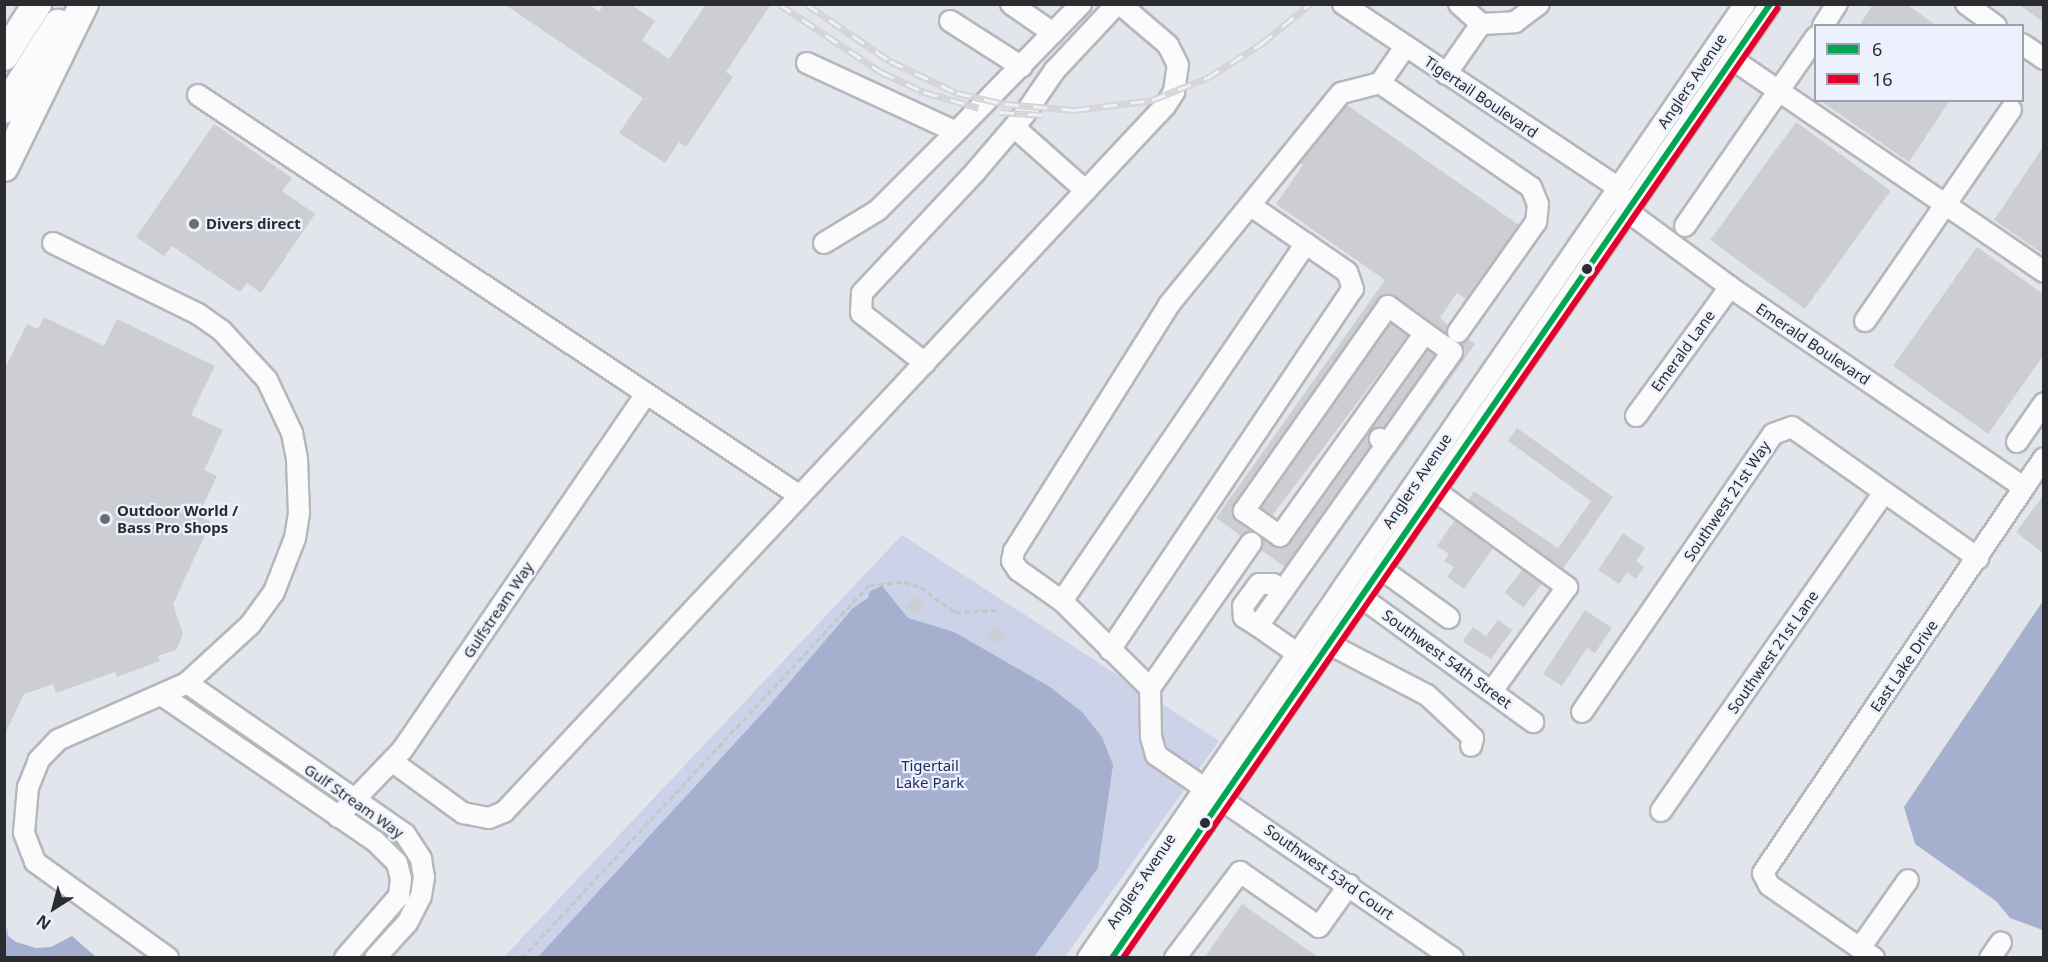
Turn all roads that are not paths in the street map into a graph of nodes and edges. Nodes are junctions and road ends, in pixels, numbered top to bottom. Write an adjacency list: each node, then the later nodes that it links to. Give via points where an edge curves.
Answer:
1 (37, 4): 22 (highway)
2 (71, 4): 31 (highway)
3 (84, 4): 35 (highway)
4 (1011, 4): 18 (street)
5 (1081, 4): 18 (street)
6 (1118, 4): 33 (street, via 1055,70); 37 (street, via 1168,45 1178,66 1174,92)
7 (1343, 4): 21 (street, Tigertail Boulevard)
8 (1459, 4): 15 (street)
9 (1539, 4): 15 (street, via 1515,22)
10 (1745, 4): 36 (street, Anglers Avenue)
11 (1770, 4): 23 (street, Anglers Avenue)
12 (1837, 4): 16 (street)
13 (1966, 4): 17 (street)
14 (950, 21): 26 (street)
15 (1481, 24): 27 (street)
16 (1824, 24)
17 (1993, 24)
18 (1053, 33): 26 (street)
19 (1814, 39): 29 (street)
20 (2024, 45): 24 (street)
21 (1405, 47): 27 (street, Tigertail Boulevard); 28 (street)
22 (4, 56)
23 (1732, 59): 29 (street); 40 (street, Anglers Avenue)
24 (2043, 59)
25 (807, 63): 34 (street)
26 (1022, 67): 34 (street)
27 (1446, 74): 36 (street, Tigertail Boulevard)
28 (1380, 83): 39 (street, via 1341,93); 48 (street, via 1530,187 1538,204 1536,222)
29 (1779, 92): 38 (street); 41 (street)
30 (198, 95): 51 (street)
31 (4, 109)
32 (2011, 109): 38 (street)
33 (1014, 127): 37 (street); 50 (street, via 862,293 861,313)
34 (956, 132): 43 (street, via 878,210)
35 (4, 167)
36 (1619, 188): 40 (street); 68 (street, Anglers Avenue)
37 (1086, 191): 50 (street)
38 (1944, 204): 45 (street); 47 (street)
39 (1251, 206): 44 (street); 64 (street, via 1169,305 1014,550 1012,561 1017,570)
40 (1627, 211): 46 (street, Emerald Boulevard); 57 (street, Anglers Avenue)
41 (1685, 226)
42 (53, 243): 69 (street, via 198,314 222,331 267,380 292,433 299,513 287,566 250,625)
43 (824, 243)
44 (1306, 243): 64 (street); 67 (street, via 1347,272 1353,289)
45 (2043, 273)
46 (1730, 287): 53 (street, Emerald Lane); 56 (street, Emerald Boulevard)
47 (1865, 321)
48 (1458, 332)
49 (1425, 333): 49 (street, via 1388,306 1244,512 1280,536); 68 (street, via 1452,352 1383,441 1258,626)
50 (925, 363): 59 (street)
51 (646, 394): 59 (street); 76 (street, Gulfstream Way)
52 (2043, 403): 54 (street)
53 (1636, 416)
54 (2017, 442)
55 (2043, 458): 56 (street, East Lake Drive)
56 (2023, 487): 61 (street, East Lake Drive)
57 (1434, 490): 62 (street, Anglers Avenue); 71 (street, via 1567,587)
58 (1884, 493): 61 (street, Southwest 21st Way); 73 (street, Southwest 21st Way, via 1792,428 1773,434); 80 (street, Southwest 21st Lane)
59 (800, 496): 76 (street, via 504,812 476,819)
60 (1251, 543): 70 (street)
61 (1978, 558): 84 (street, East Lake Drive, via 1763,873 1769,885)
62 (1380, 568): 63 (street, Anglers Avenue); 65 (street)
63 (1361, 597): 66 (street, Anglers Avenue); 71 (street, Southwest 54th Street)
64 (1062, 601): 67 (street)
65 (1449, 618)
66 (1329, 644): 75 (street, via 1427,695 1473,738); 78 (street, Anglers Avenue)
67 (1110, 650): 70 (street)
68 (1298, 654): 77 (street, Anglers Avenue)
69 (187, 683): 72 (street); 79 (street, Gulf Stream Way)
70 (1150, 688): 77 (street, Southwest 53rd Court, via 1151,737 1156,755)
71 (1492, 691): 74 (street, Southwest 54th Street)
72 (163, 696): 81 (street, Gulf Stream Way); 85 (street, via 102,718 47,749 32,773 23,817 27,847 44,871)
73 (1582, 712)
74 (1533, 722)
75 (1472, 747)
76 (393, 762): 79 (street, Gulfstream Way)
77 (1206, 787): 78 (street, Southwest 53rd Court); 88 (street, Anglers Avenue)
78 (1223, 799): 83 (street, Southwest 53rd Court); 89 (street, Anglers Avenue)
79 (353, 801): 81 (street, Gulfstream Way); 87 (street, Gulf Stream Way, via 405,834 421,859 424,878 411,917)
80 (1661, 811)
81 (338, 817): 86 (street, Gulf Stream Way, via 388,851 401,879 399,896 388,912)
82 (1908, 880): 84 (street)
83 (1348, 885): 90 (street, via 1318,927 1240,872); 91 (street, Southwest 53rd Court)
84 (1867, 953)
85 (168, 957)
86 (345, 957)
87 (375, 957)
88 (1088, 957)
89 (1112, 957)
90 (1175, 957)
91 (1453, 957)

